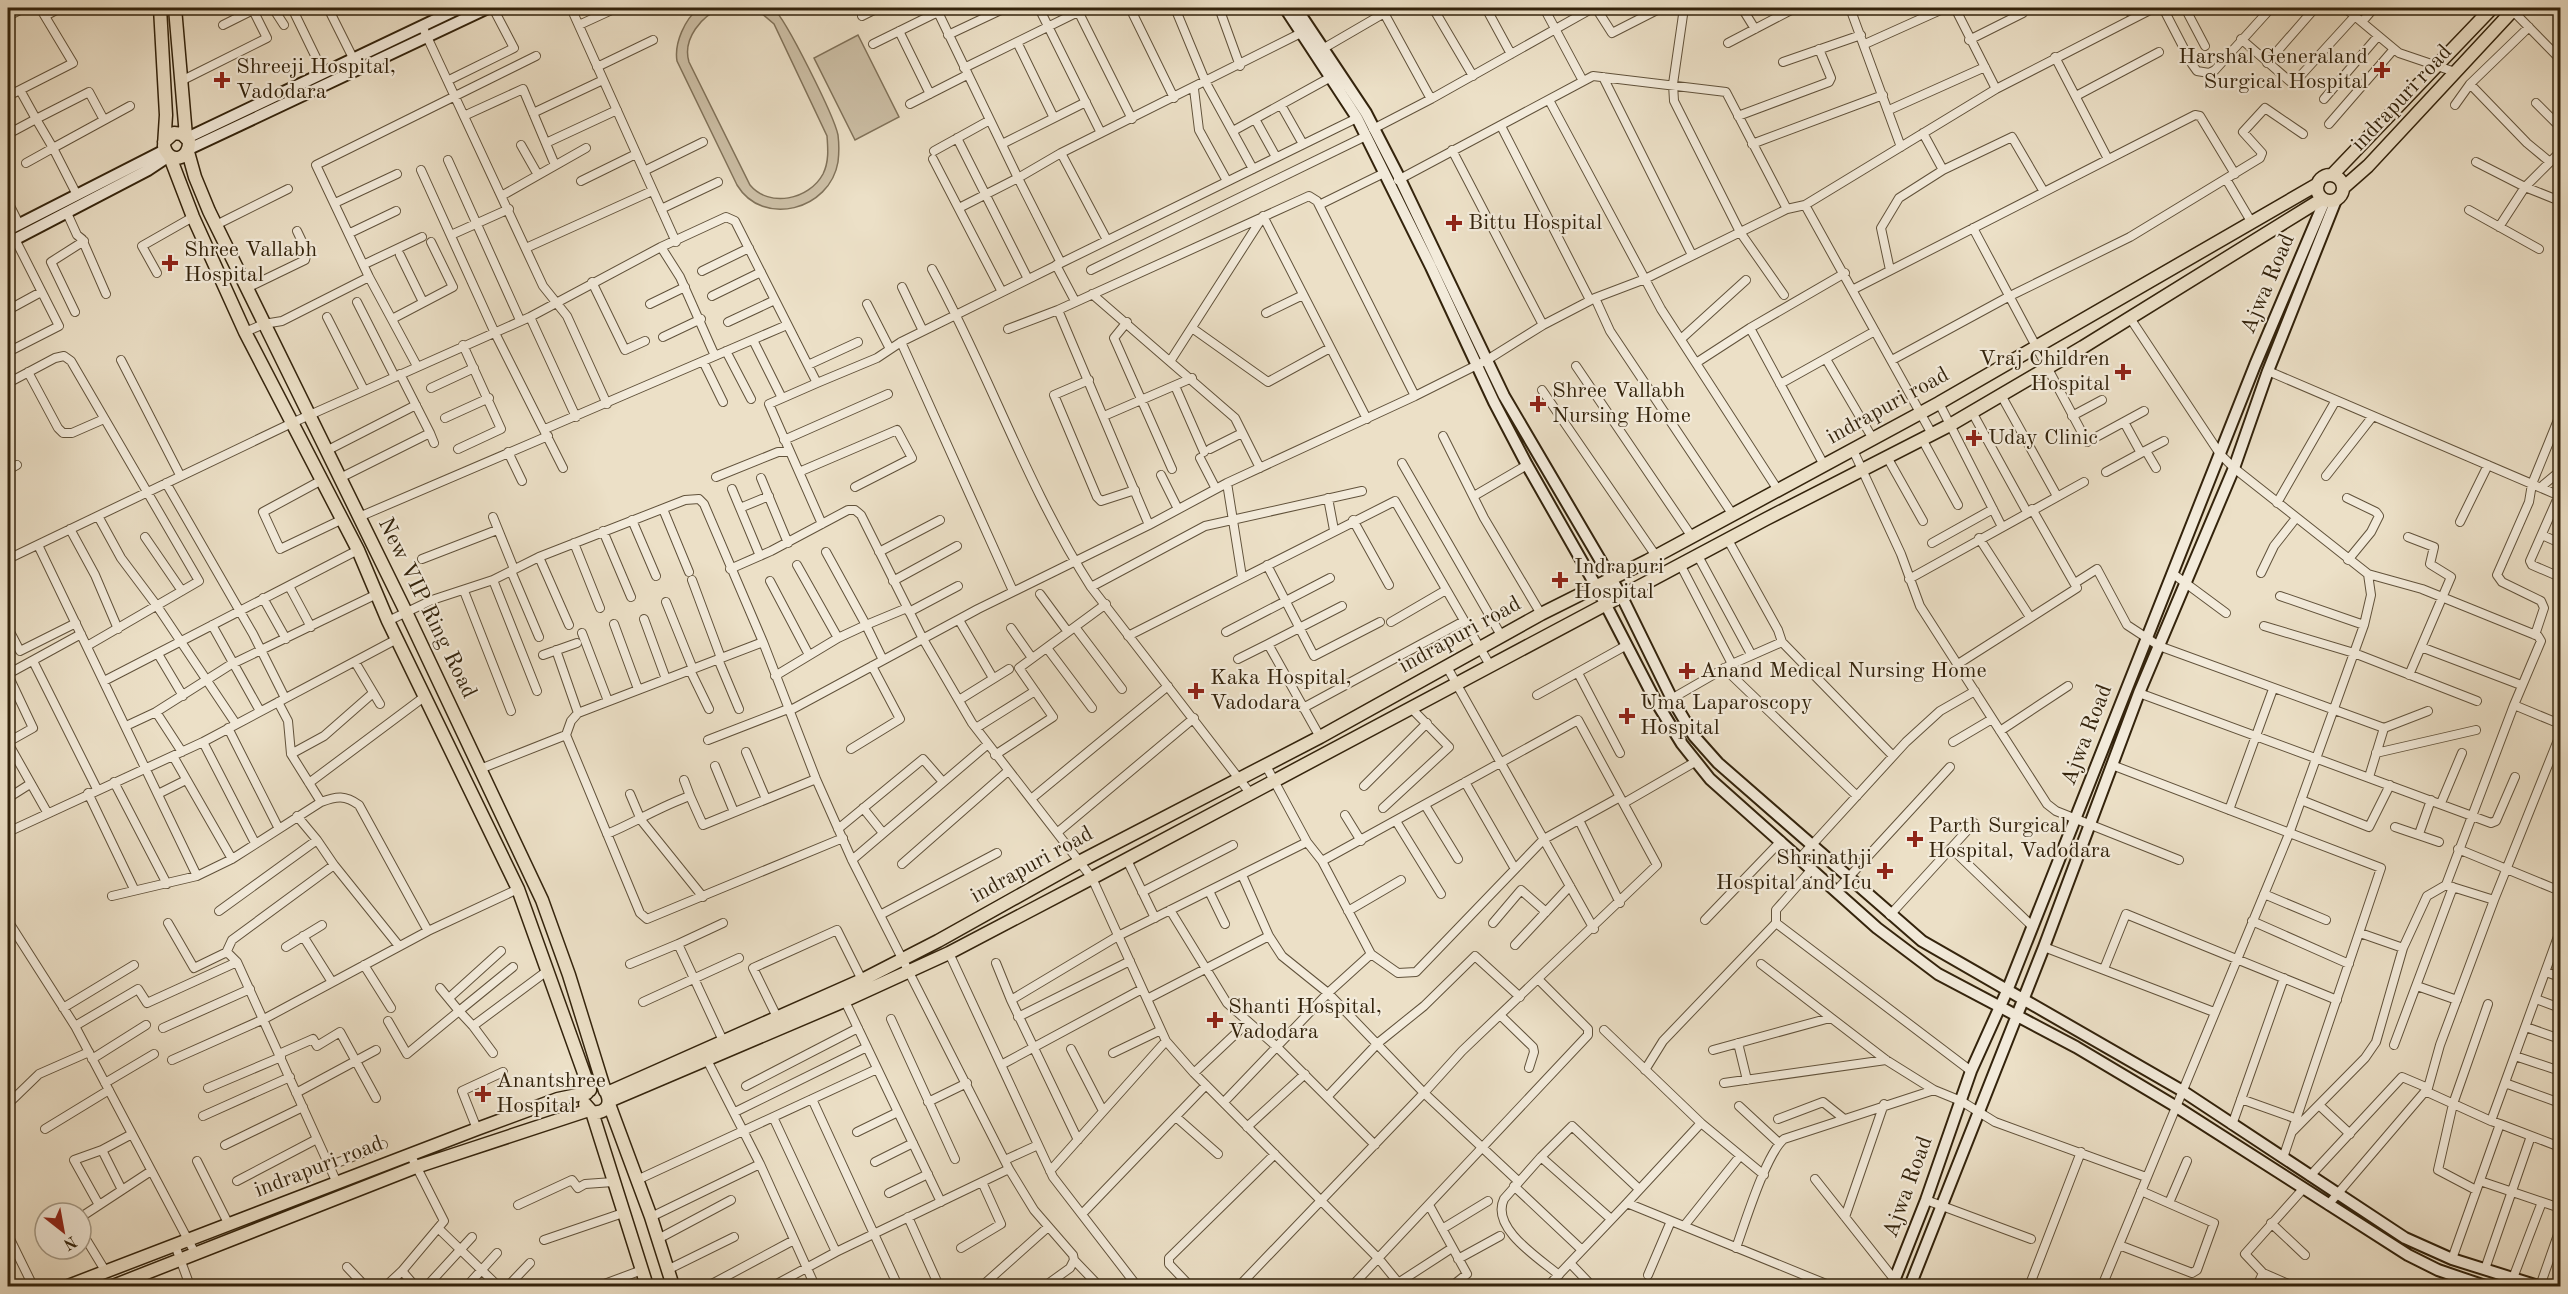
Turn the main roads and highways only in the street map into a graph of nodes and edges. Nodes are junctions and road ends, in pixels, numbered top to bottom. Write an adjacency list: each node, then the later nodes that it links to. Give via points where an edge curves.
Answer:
1 (160, 8): 6 (main road, New VIP Ring Road)
2 (175, 8): 5 (main road, New VIP Ring Road)
3 (2492, 8): 7 (main road, indrapuri road)
4 (2512, 8): 9 (main road, indrapuri road, via 2368,166)
5 (188, 144): 6 (main road, via 178,159); 6 (main road, via 174,133); 14 (main road, New VIP Ring Road, via 195,177 216,225 542,900)
6 (167, 151): 13 (main road, New VIP Ring Road, via 245,332 343,519 518,889)
7 (2333, 174): 8 (main road, via 2324,176); 9 (main road, via 2343,181)
8 (2318, 184): 10 (main road, via 2317,190); 11 (main road, indrapuri road, via 1921,413 1081,861 862,980)
9 (2343, 188): 10 (main road, via 2342,195)
10 (2328, 200): 11 (main road, indrapuri road, via 1950,425 949,953)
11 (842, 995): 12 (main road, indrapuri road); 12 (main road, indrapuri road, via 777,1017)
12 (725, 1046): 14 (main road, indrapuri road)
13 (589, 1092): 14 (main road, via 600,1089); 15 (main road, via 585,1103); 16 (main road, indrapuri road, via 558,1099 410,1154)
14 (607, 1097): 15 (main road, via 604,1111); 19 (main road, New VIP Ring Road)
15 (591, 1111): 17 (main road, indrapuri road, via 416,1167); 18 (main road)
16 (68, 1287)
17 (113, 1287)
18 (647, 1287)
19 (673, 1287)

